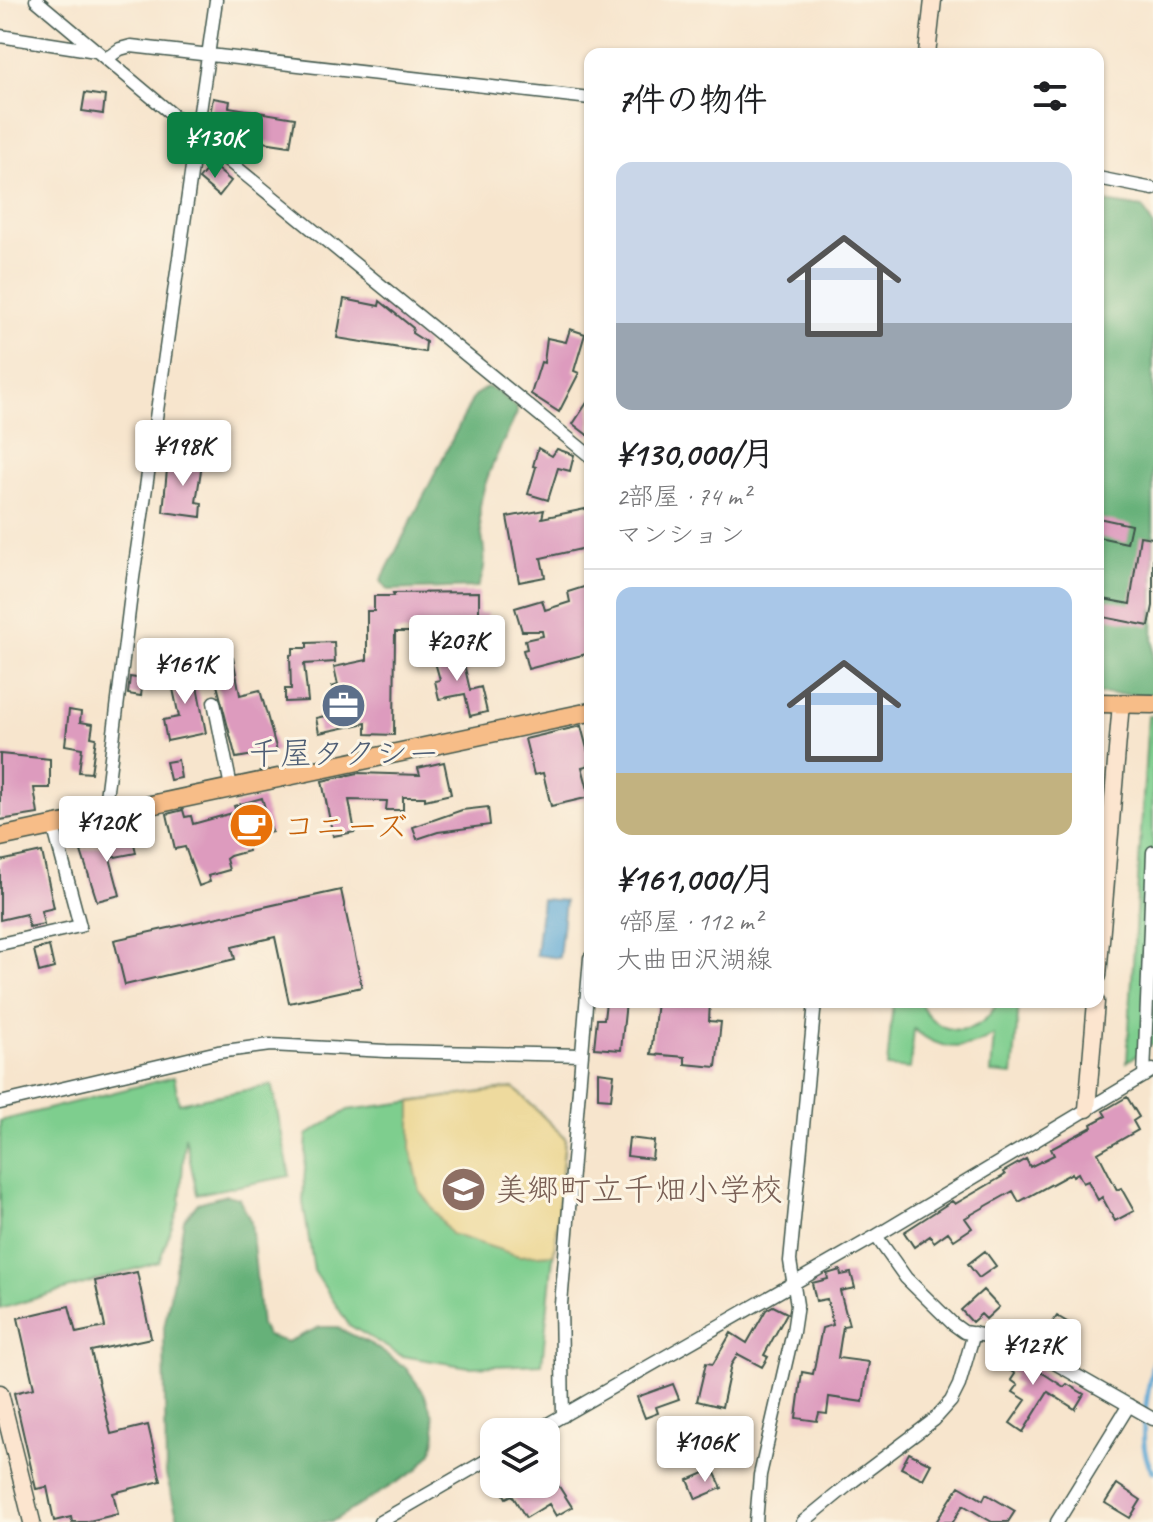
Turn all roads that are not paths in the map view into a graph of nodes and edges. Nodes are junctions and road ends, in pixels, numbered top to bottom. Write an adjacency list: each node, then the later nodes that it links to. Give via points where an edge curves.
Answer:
1 (36, 0): 7 (street)
2 (216, 0): 6 (street)
3 (933, 0): 5 (street)
4 (0, 36): 7 (street)
5 (928, 48)
6 (209, 53): 7 (street, via 131,46); 8 (street); 9 (street)
7 (101, 55): 9 (street)
8 (584, 97)
9 (198, 136): 12 (street); 19 (street)
10 (1104, 179): 11 (street)
11 (1153, 189)
12 (584, 451)
13 (214, 702): 18 (street)
14 (1104, 703): 15 (main road)
15 (1121, 703): 16 (main road); 23 (street)
16 (1153, 704)
17 (584, 718): 18 (main road)
18 (231, 787): 19 (main road)
19 (104, 814): 20 (main road)
20 (53, 825): 21 (main road); 24 (street, via 80,926)
21 (0, 837)
22 (1153, 852): 29 (street)
23 (1104, 905)
24 (0, 944)
25 (586, 1008): 28 (street)
26 (814, 1008): 33 (street, via 790,1261)
27 (1095, 1008): 31 (street)
28 (582, 1055): 30 (street, via 270,1045 218,1052); 37 (street, via 561,1304)
29 (1149, 1073): 31 (street)
30 (0, 1103)
31 (1087, 1109): 32 (street)
32 (876, 1236): 33 (street); 34 (street, via 906,1278 953,1324)
33 (793, 1282): 37 (street); 43 (street, via 793,1332 760,1475)
34 (974, 1333): 36 (street, via 1016,1341); 44 (street, via 959,1385 934,1420)
35 (0, 1393): 41 (street)
36 (1129, 1405): 39 (street); 45 (street)
37 (563, 1416): 38 (street)
38 (559, 1418)
39 (1151, 1418)
40 (480, 1464): 42 (street)
41 (32, 1522)
42 (380, 1522)
43 (756, 1522)
44 (803, 1522)
45 (1057, 1522)

